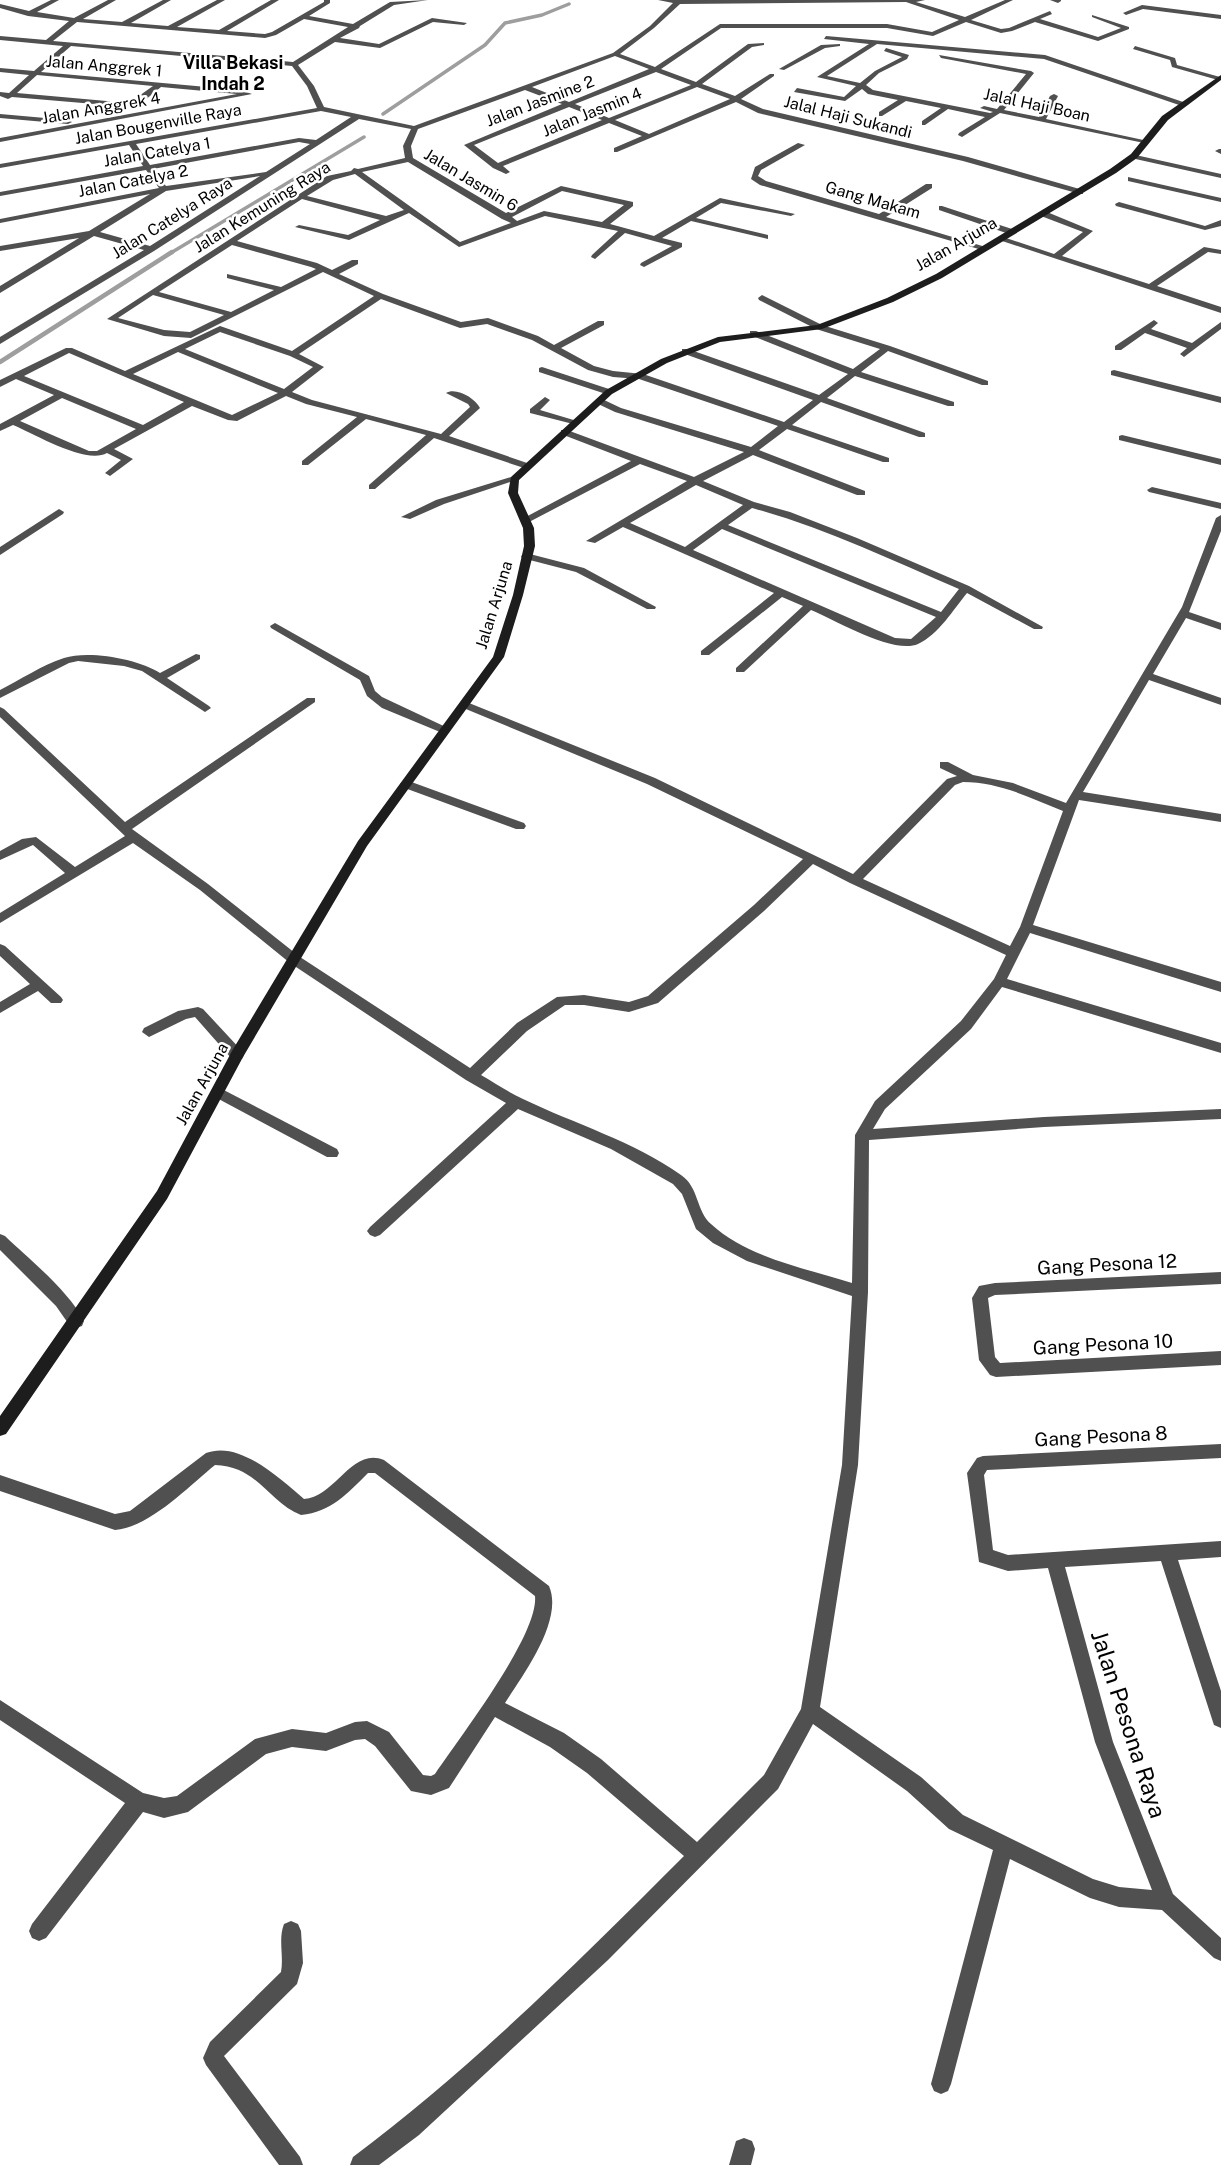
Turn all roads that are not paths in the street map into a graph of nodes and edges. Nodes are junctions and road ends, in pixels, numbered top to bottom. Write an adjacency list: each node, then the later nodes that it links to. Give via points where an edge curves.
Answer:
1 (56, 0): 18 (street)
2 (113, 0): 22 (street)
3 (168, 0): 26 (street)
4 (222, 0): 28 (street)
5 (276, 0): 29 (street)
6 (327, 0): 20 (street)
7 (425, 0): 13 (street)
8 (661, 0): 14 (street)
9 (922, 0): 15 (street)
10 (1010, 0): 23 (street, Jalan Jasmine 2)
11 (859, 1): 14 (street); 15 (street)
12 (1, 2): 18 (street)
13 (391, 2): 27 (street)
14 (678, 2): 38 (street)
15 (906, 2): 23 (street)
16 (1050, 13): 24 (street)
17 (1126, 13): 21 (street, via 1142,8)
18 (28, 14): 22 (street)
19 (1094, 16): 24 (street, via 1126,28 1098,39)
20 (304, 17): 27 (street); 29 (street, via 269,36)
21 (1221, 17)
22 (75, 20): 26 (street); 33 (street)
23 (962, 20): 24 (street, via 1004,31); 41 (street, Jalan Jasmine 2, via 933,34 887,26 720,26)
24 (1035, 20)
25 (464, 23): 32 (street, via 432,20 380,46)
26 (123, 24): 28 (street)
27 (357, 26): 32 (street)
28 (170, 28): 29 (street)
29 (220, 32)
30 (0, 38): 33 (street)
31 (826, 38): 35 (street)
32 (336, 40): 40 (street)
33 (46, 43): 36 (street)
34 (762, 44): 47 (street, Jalan Jasmin 4, via 750,45)
35 (873, 44): 42 (street, via 826,46); 49 (street, via 906,55); 49 (street, via 821,76); 61 (street, via 1047,54)
36 (68, 45): 40 (street); 44 (street)
37 (1135, 48): 46 (street)
38 (615, 54): 41 (street, Jalal Haji Sukandi); 50 (street)
39 (941, 56): 65 (street, via 1031,73)
40 (294, 64): 63 (street)
41 (656, 69): 47 (street, Jalal Haji Sukandi); 60 (street, Jalan Jasmine 2)
42 (782, 69)
43 (0, 70): 44 (street, Jalan Anggrek 1)
44 (35, 74): 48 (street, Jalan Anggrek 1); 54 (street)
45 (772, 75): 57 (street)
46 (1220, 81): 61 (street, Jalan Arjuna)
47 (698, 84): 57 (street, Jalal Haji Sukandi); 69 (street, Jalan Jasmin 4)
48 (159, 85): 53 (street, Jalan Anggrek 1); 54 (street, via 130,105)
49 (861, 86): 51 (street, via 842,99); 58 (street)
50 (525, 87): 60 (street); 74 (street)
51 (797, 90)
52 (0, 94): 54 (street)
53 (248, 94): 66 (street, Jalan Anggrek 4)
54 (10, 95): 59 (street)
55 (1054, 96): 70 (street)
56 (924, 97): 65 (street, Jalal Haji Boan)
57 (736, 99): 77 (street); 97 (street, Jalal Haji Sukandi, via 761,111 965,159)
58 (904, 99): 62 (street); 64 (street)
59 (0, 103)
60 (571, 104): 69 (street); 88 (street, Jalan Jasmine 2, via 468,145)
61 (1185, 104): 80 (street, Jalan Arjuna)
62 (947, 107): 65 (street); 72 (street)
63 (321, 109): 68 (street); 78 (street, Jalan Bougenville Raya)
64 (882, 114)
65 (995, 114): 70 (street, Jalal Haji Boan); 76 (street)
66 (143, 115): 71 (street); 73 (street, Jalan Anggrek 4)
67 (0, 116): 73 (street)
68 (357, 117): 74 (street); 82 (street, Jalan Catelya Raya)
69 (610, 120): 77 (street); 88 (street, Jalan Jasmin 4)
70 (1041, 121): 80 (street, Jalal Haji Boan)
71 (149, 122)
72 (925, 123)
73 (86, 124): 79 (street, Jalan Anggrek 4)
74 (415, 128): 86 (street, via 407,146)
75 (155, 130): 78 (street)
76 (962, 135)
77 (648, 136): 84 (street)
78 (161, 138): 81 (street, Jalan Bougenville Raya)
79 (0, 140)
80 (1144, 141): 85 (street, Jalan Arjuna)
81 (131, 143): 87 (street, Jalan Bougenville Raya); 89 (street)
82 (319, 143): 89 (street, Jalan Catelya 1, via 301,140); 91 (street, Jalan Catelya Raya)
83 (801, 145): 108 (street, Gang Makam, via 758,169 754,177)
84 (617, 150)
85 (1134, 156): 93 (street); 97 (street, Jalan Arjuna)
86 (409, 159): 90 (street, Jalan Kemuning Raya); 109 (street, Jalan Jasmin 6)
87 (0, 166)
88 (496, 166): 92 (street)
89 (150, 167): 96 (street); 98 (street, Jalan Catelya 1)
90 (354, 170): 99 (street, Jalan Kemuning Raya, via 330,178); 104 (street)
91 (271, 172): 96 (street, Jalan Catelya 2); 125 (street, Jalan Catelya Raya)
92 (506, 173)
93 (1221, 176)
94 (1131, 179): 100 (street)
95 (929, 186): 108 (street)
96 (164, 189): 112 (street, Jalan Catelya 2); 119 (street)
97 (1080, 192): 107 (street, Jalan Arjuna)
98 (0, 194)
99 (302, 197): 111 (street); 123 (street, Jalan Kemuning Raya)
100 (1221, 200)
101 (1119, 204): 113 (street, via 1205,228)
102 (528, 206): 105 (street); 109 (street); 115 (street, via 561,188 630,204)
103 (942, 208): 118 (street)
104 (411, 210): 111 (street); 114 (street, via 461,245)
105 (544, 213): 114 (street); 115 (street)
106 (791, 214): 110 (street, via 724,200)
107 (1045, 214): 118 (street, Jalan Arjuna); 129 (street, via 1089,231)
108 (882, 216): 124 (street, Gang Makam)
109 (505, 217): 114 (street, Jalan Jasmin 6)
110 (688, 218): 120 (street); 121 (street)
111 (387, 219): 116 (street, via 349,239)
112 (0, 221)
113 (1221, 222)
114 (519, 224)
115 (604, 225): 117 (street)
116 (299, 227)
117 (624, 230): 121 (street); 128 (street)
118 (1012, 232): 122 (street, Jalan Arjuna)
119 (95, 233): 125 (street); 126 (street); 137 (street)
120 (765, 237)
121 (655, 239): 131 (street, via 679,245)
122 (1000, 239): 124 (street, Jalan Arjuna); 129 (street)
123 (231, 242): 132 (street); 138 (street, Jalan Kemuning Raya)
124 (985, 248): 146 (street, Jalan Arjuna, via 890,300)
125 (151, 249): 149 (street, Jalan Catelya Raya)
126 (0, 250)
127 (1221, 252): 135 (street, via 1207,249)
128 (595, 257)
129 (1055, 257): 135 (street)
130 (355, 262): 133 (street)
131 (644, 265)
132 (323, 269): 133 (street); 136 (street)
133 (334, 274): 139 (street)
134 (230, 276): 136 (street)
135 (1150, 287): 141 (street)
136 (279, 289): 142 (street)
137 (0, 290)
138 (154, 293): 142 (street); 142 (street, Jalan Kemuning Raya, via 111,319 191,335)
139 (380, 296): 159 (street, via 460,325 488,321); 161 (street)
140 (762, 298): 146 (street)
141 (1221, 310)
142 (233, 315)
143 (601, 323): 159 (street)
144 (1154, 323): 148 (street)
145 (1221, 325): 155 (street)
146 (819, 327): 151 (street, Jalan Arjuna); 156 (street)
147 (0, 328): 149 (street)
148 (1144, 330): 155 (street); 157 (street)
149 (15, 332): 153 (street, Jalan Catelya Raya)
150 (272, 333): 154 (street)
151 (753, 333): 160 (street, Jalan Arjuna); 164 (street)
152 (901, 339): 156 (street)
153 (0, 341)
154 (260, 342): 158 (street, via 220,328); 161 (street)
155 (1191, 346): 162 (street)
156 (887, 348): 164 (street); 169 (street)
157 (1118, 348)
158 (178, 349): 166 (street); 172 (street)
159 (553, 349): 168 (street, via 602,371)
160 (685, 351): 168 (street, Jalan Arjuna); 175 (street)
161 (293, 354): 172 (street, via 319,367)
162 (1184, 354)
163 (542, 370): 171 (street)
164 (854, 373): 175 (street); 180 (street)
165 (1114, 373): 177 (street)
166 (125, 374): 167 (street, via 67,350); 179 (street)
167 (16, 376): 170 (street); 174 (street)
168 (640, 376): 171 (street, Jalan Arjuna); 184 (street)
169 (985, 383)
170 (0, 384)
171 (609, 392): 178 (street, Jalan Arjuna)
172 (284, 393): 179 (street, via 234,419); 181 (street)
173 (451, 393): 189 (street, via 475,408)
174 (61, 395): 182 (street); 186 (street)
175 (822, 399): 184 (street); 188 (street)
176 (545, 400): 183 (street, via 533,411)
177 (1221, 400)
178 (599, 401): 183 (street, Jalan Arjuna); 192 (street)
179 (191, 402): 186 (street)
180 (951, 404)
181 (363, 417): 189 (street); 196 (street)
182 (13, 422): 185 (street); 191 (street, via 88,454)
183 (574, 423): 187 (street, Jalan Arjuna)
184 (788, 425): 192 (street); 193 (street)
185 (0, 428)
186 (142, 429): 191 (street)
187 (564, 432): 194 (street); 197 (street, Jalan Arjuna)
188 (922, 435)
189 (438, 436): 197 (street); 201 (street)
190 (1122, 438): 195 (street)
191 (108, 450): 198 (street, via 128,459)
192 (752, 452): 200 (street); 203 (street)
193 (886, 460)
194 (638, 461): 200 (street); 209 (street)
195 (1221, 462)
196 (305, 463)
197 (527, 466): 199 (street, Jalan Arjuna)
198 (110, 472)
199 (514, 479): 207 (street); 209 (street, Jalan Arjuna, via 514,496)
200 (695, 481): 204 (street); 210 (street)
201 (372, 487)
202 (1152, 490): 205 (street)
203 (861, 493)
204 (750, 504): 211 (street); 216 (street)
205 (1221, 506)
206 (59, 512): 214 (street)
207 (406, 517)
208 (1221, 518): 220 (street)
209 (527, 519): 215 (street, Jalan Arjuna, via 530,538)
210 (622, 523): 212 (street); 213 (street)
211 (720, 525): 213 (street); 221 (street)
212 (591, 541)
213 (685, 551): 217 (street)
214 (0, 552)
215 (526, 556): 219 (street, via 580,570); 233 (street, Jalan Arjuna, via 498,657)
216 (965, 588): 221 (street); 224 (street)
217 (781, 593): 218 (street); 225 (street)
218 (810, 605): 221 (street, via 903,643 915,641); 227 (street)
219 (650, 607)
220 (1184, 614): 223 (street); 228 (street)
221 (943, 616)
222 (275, 626): 236 (street, via 365,678 370,693 384,702)
223 (1221, 626)
224 (1038, 627)
225 (705, 653)
226 (196, 657): 229 (street)
227 (740, 670)
228 (1146, 675): 232 (street); 240 (street)
229 (161, 677): 230 (street, via 125,663 71,659); 234 (street)
230 (0, 695)
231 (311, 700): 244 (street)
232 (1221, 702)
233 (465, 705): 236 (street, Jalan Arjuna); 246 (street, via 651,781)
234 (205, 708)
235 (0, 711): 244 (street)
236 (444, 729): 239 (street, Jalan Arjuna)
237 (944, 765): 238 (street)
238 (969, 777): 241 (street, via 990,780); 248 (street, via 951,782)
239 (406, 784): 243 (street); 253 (street, Jalan Arjuna, via 362,844)
240 (1075, 795): 241 (street); 242 (street)
241 (1069, 809): 250 (street)
242 (1220, 814)
243 (520, 827)
244 (128, 833): 247 (street); 253 (street)
245 (0, 856): 247 (street, via 36,841)
246 (812, 858): 248 (street); 262 (street, via 653,1000 629,1007 562,1000 522,1027)
247 (74, 873): 249 (street)
248 (854, 880): 252 (street)
249 (0, 919)
250 (1026, 927): 252 (street); 256 (street)
251 (0, 949): 255 (street)
252 (1014, 953): 254 (street)
253 (295, 960): 261 (street, Jalan Arjuna); 262 (street)
254 (999, 981): 260 (street); 266 (street, via 966,1026 880,1105)
255 (38, 985): 257 (street); 258 (street)
256 (1221, 987)
257 (56, 1000)
258 (0, 1008)
259 (149, 1031): 261 (street, via 183,1014 198,1012)
260 (1221, 1048)
261 (237, 1055): 263 (street, Jalan Arjuna)
262 (471, 1076): 264 (street)
263 (218, 1092): 267 (street); 272 (street, Jalan Arjuna, via 162,1195)
264 (516, 1102): 268 (street); 271 (street, via 615,1145 678,1180 688,1191 701,1224 718,1239 752,1257)
265 (1221, 1114): 266 (street)
266 (862, 1135): 271 (street)
267 (332, 1153)
268 (375, 1231)
269 (0, 1240): 272 (street)
270 (1221, 1278): 274 (street, Gang Pesona 12, via 984,1291 980,1298)
271 (860, 1292): 283 (street, via 850,1465)
272 (76, 1321): 275 (street, Jalan Arjuna)
273 (1221, 1358): 274 (street, Gang Pesona 10, via 1001,1370)
274 (989, 1364)
275 (0, 1429)
276 (1221, 1451): 280 (street, Gang Pesona 8, via 983,1463 975,1473 985,1556 1008,1563)
277 (0, 1483): 281 (street, via 115,1522 136,1517 212,1458 223,1457 255,1471 301,1507 320,1505 364,1466 378,1465 543,1592 546,1602 536,1632)
278 (1221, 1549): 279 (street)
279 (1166, 1552): 280 (street); 284 (street)
280 (1054, 1559): 288 (street, Jalan Pesona Raya, via 1104,1742)
281 (492, 1706): 285 (street, via 442,1781 431,1786 418,1784 382,1739 362,1729 326,1742 273,1741 181,1805 164,1808); 287 (street, via 557,1740 594,1766)
282 (0, 1709): 285 (street)
283 (810, 1711): 286 (street, via 914,1784 956,1822); 287 (street, via 771,1782)
284 (1221, 1719)
285 (139, 1801): 289 (street)
286 (1004, 1846): 288 (street, via 1104,1893); 292 (street)
287 (698, 1855): 294 (street, via 528,2021 411,2127)
288 (1166, 1901): 291 (street)
289 (39, 1931)
290 (291, 1931): 293 (street, via 290,1977 217,2049 213,2061)
291 (1221, 1951)
292 (940, 2084)
293 (292, 2165)
294 (361, 2165)

